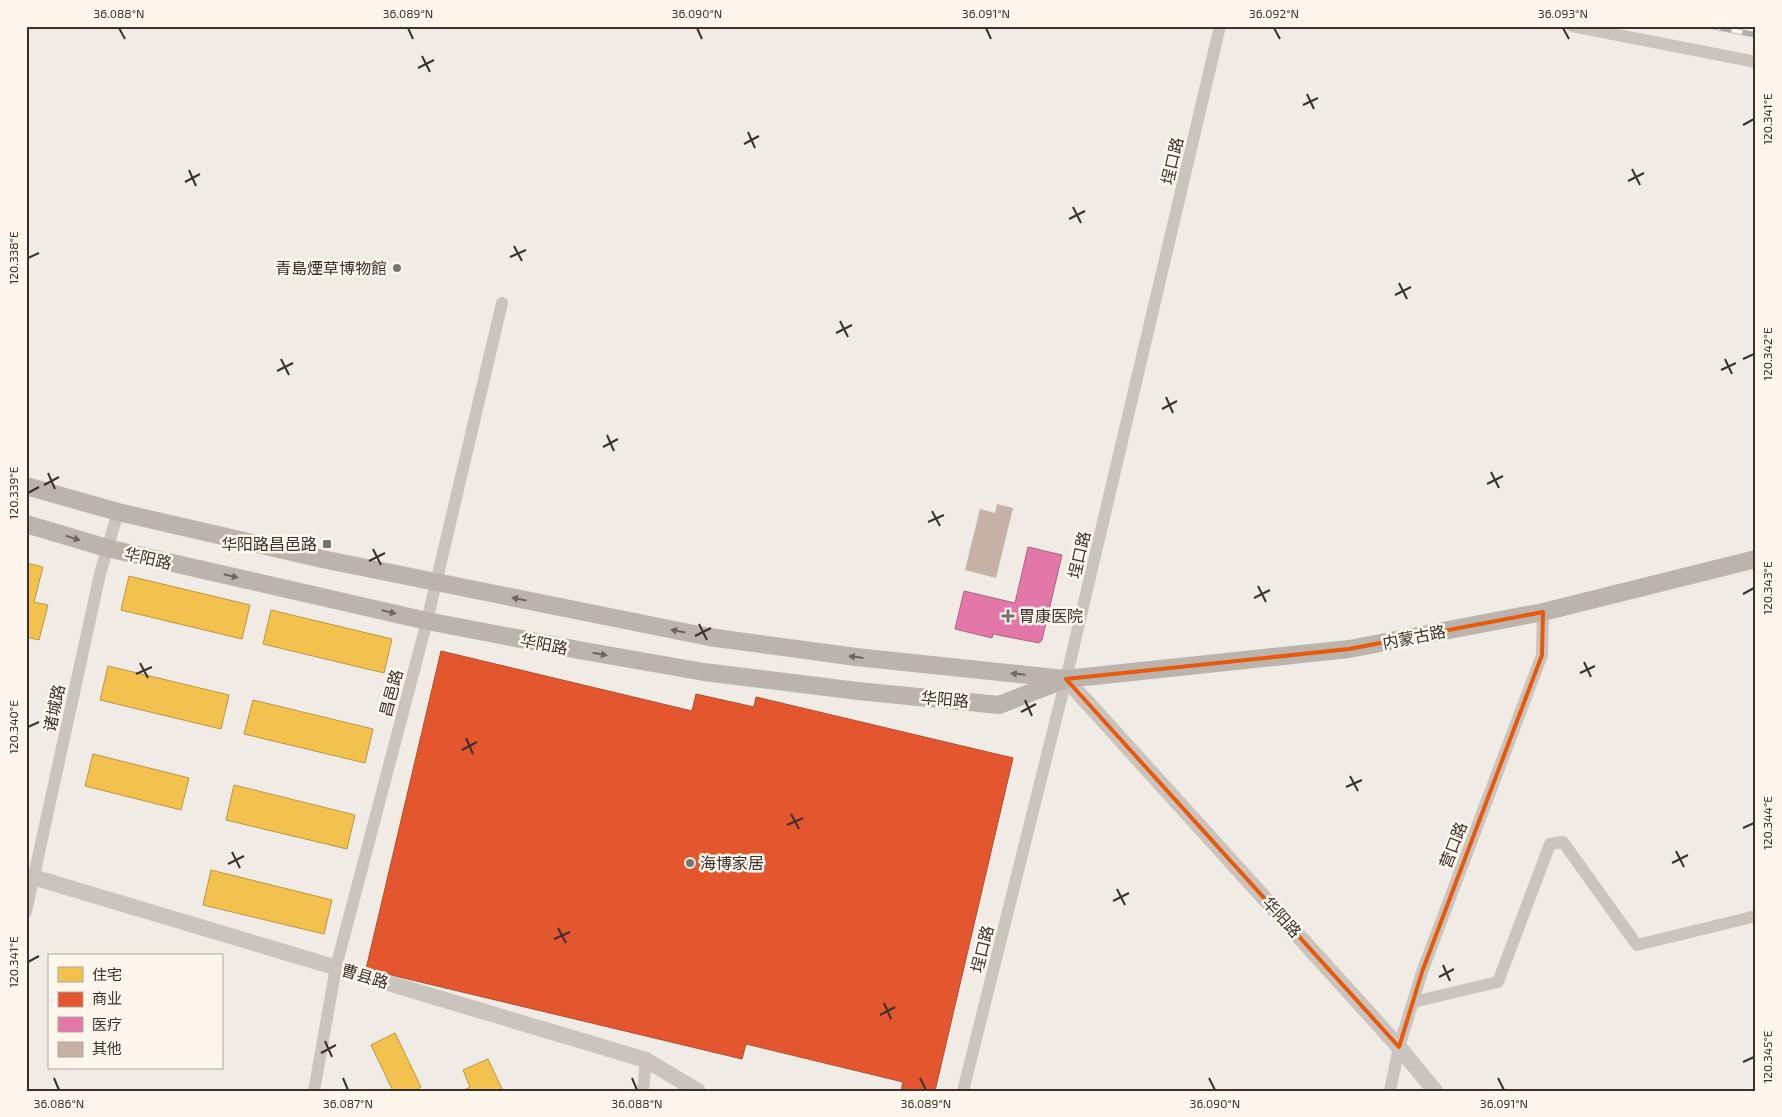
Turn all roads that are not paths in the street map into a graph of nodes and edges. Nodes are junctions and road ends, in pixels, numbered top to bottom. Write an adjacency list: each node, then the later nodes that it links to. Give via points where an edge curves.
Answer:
1 (1220, 26): 13 (street, 埕口路)
2 (1572, 26): 3 (street)
3 (1756, 62)
4 (502, 303): 10 (street, 昌邑路)
5 (26, 486): 6 (main road, 华阳路)
6 (118, 512): 8 (street, 诸城路); 10 (main road, 华阳路)
7 (26, 524): 8 (main road, 华阳路, one-way to 8)
8 (107, 548): 12 (main road, 华阳路, one-way to 12); 14 (street, 诸城路)
9 (1756, 559): 11 (main road, 内蒙古路)
10 (436, 583): 12 (street, 昌邑路); 13 (main road, 华阳路, one-way to 10, via 856,657 709,637)
11 (1543, 612): 13 (main road, 内蒙古路, via 1349,649); 18 (street, 营口路, via 1542,655)
12 (427, 621): 13 (main road, 华阳路, one-way to 13, via 704,672 999,705); 17 (street, 昌邑路)
13 (1066, 679): 19 (street, 华阳路); 24 (street, 埕口路)
14 (30, 876): 15 (street, 诸城路); 17 (street, 曹县路)
15 (26, 912)
16 (1756, 916): 18 (street, via 1637,946 1563,842 1550,844 1498,982)
17 (336, 967): 20 (street, 曹县路); 21 (street, 昌邑路)
18 (1413, 1002): 19 (street, 营口路)
19 (1399, 1047): 25 (street, 营口路); 26 (street, 华阳路)
20 (646, 1060): 22 (street); 23 (street, 曹县路)
21 (314, 1091)
22 (643, 1091)
23 (698, 1091)
24 (963, 1091)
25 (1390, 1091)
26 (1435, 1091)

